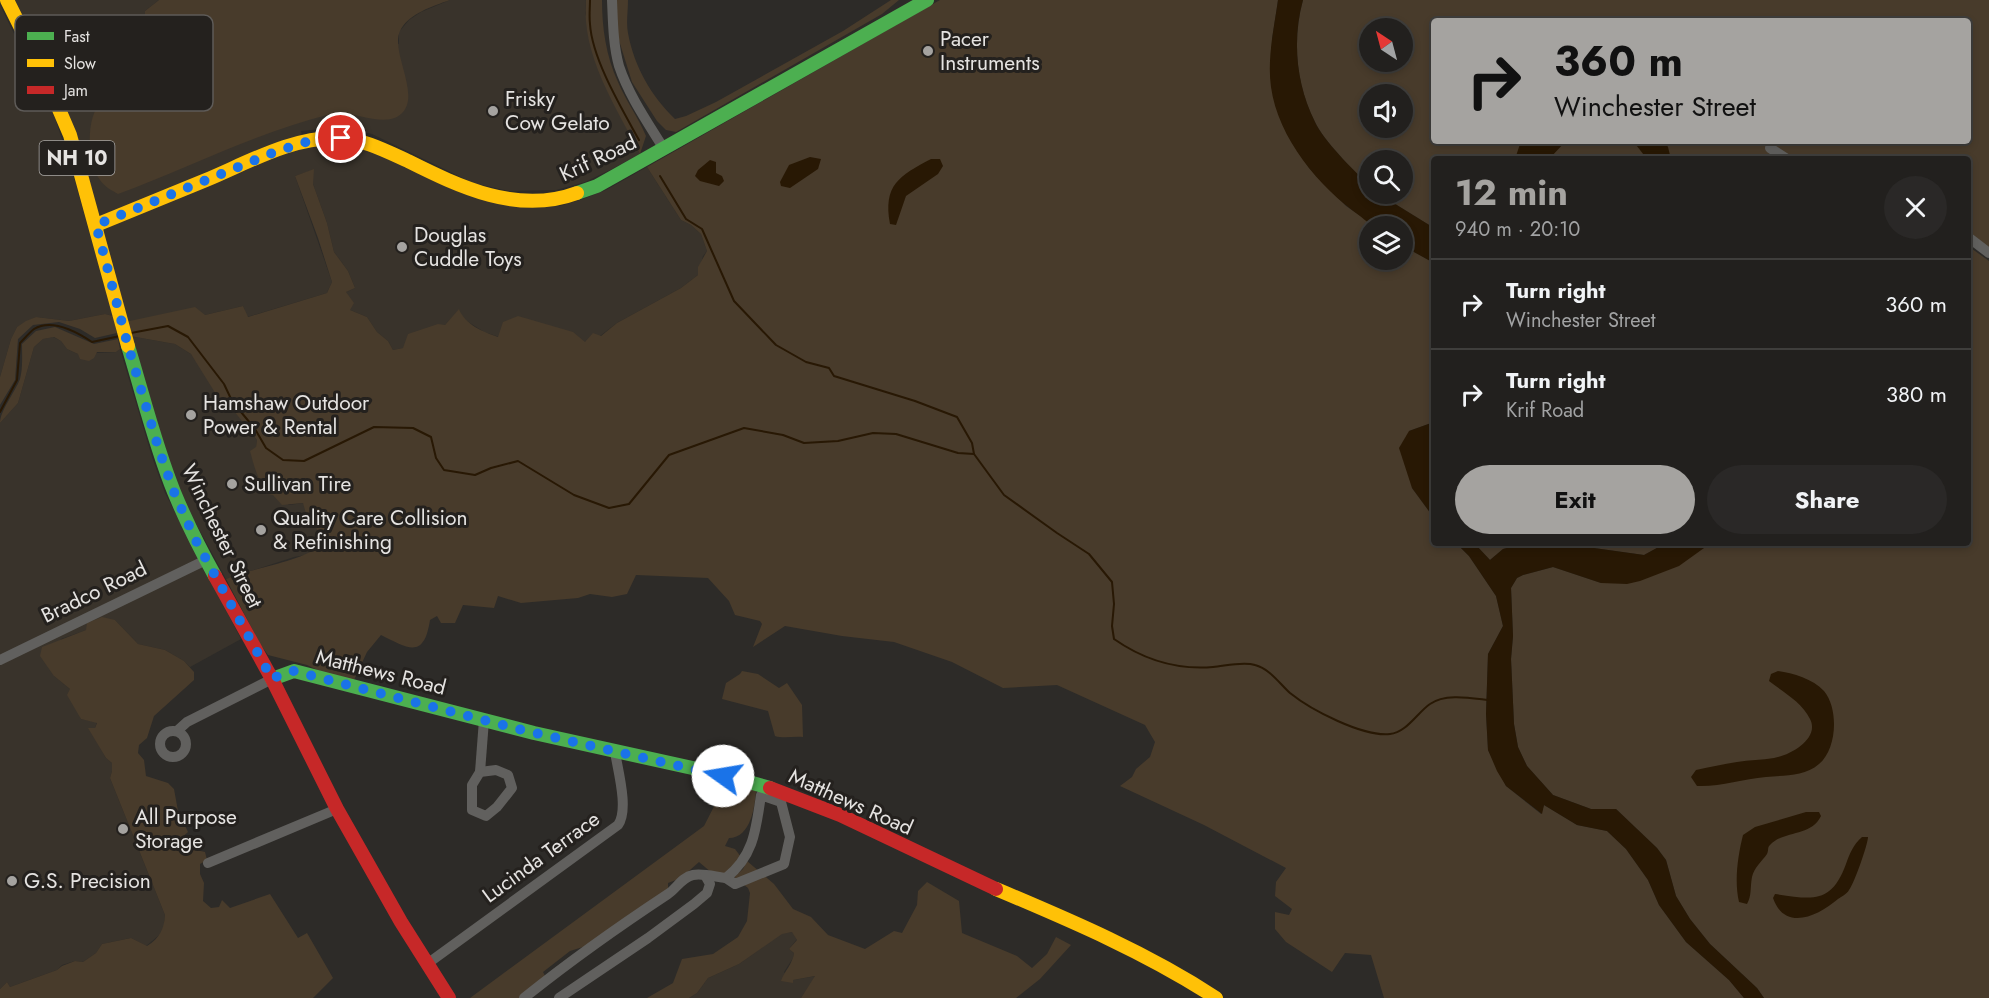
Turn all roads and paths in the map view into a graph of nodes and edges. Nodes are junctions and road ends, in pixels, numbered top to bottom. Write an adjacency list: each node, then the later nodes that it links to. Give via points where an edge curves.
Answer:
1 (6, 0): 4 (street, Winchester Street / NH 10)
2 (612, 0): 7 (street, via 613,36 620,66)
3 (927, 0): 7 (street, Krif Road)
4 (15, 18)
5 (60, 111): 9 (street, Winchester Street / NH 10)
6 (1770, 148): 8 (street)
7 (664, 149): 9 (street, Krif Road, via 585,192 547,201 513,201 462,188 376,146 325,138 275,152)
8 (1782, 156)
9 (96, 225): 12 (street, Winchester Street / NH 10, via 159,450)
10 (1971, 239): 11 (street)
11 (1989, 253)
12 (206, 560): 13 (street, Bradco Road); 14 (street, Winchester Street / NH 10)
13 (0, 660)
14 (272, 679): 15 (street, Matthews Road, via 294,671); 16 (street, via 187,722); 19 (street, Winchester Street / NH 10)
15 (484, 720): 17 (street, Matthews Road); 18 (street)
16 (177, 731)
17 (615, 752): 23 (street, Lucinda Terrace, via 623,805 618,825); 27 (street, Matthews Road, via 788,794 1126,945)
18 (480, 772): 18 (street, via 472,785 472,810 486,816 512,788 508,775 496,770)
19 (337, 809): 20 (street); 23 (street, Winchester Street / NH 10)
20 (208, 863)
21 (705, 875): 22 (street); 25 (street, via 684,879); 26 (street, via 710,884 707,893 694,904)
22 (726, 878): 22 (street, via 735,884 783,864 790,837 782,802 761,795 754,842 738,869)
23 (427, 964): 24 (street, Winchester Street / NH 10)
24 (448, 995)
25 (524, 998)
26 (559, 998)
27 (1216, 998)

